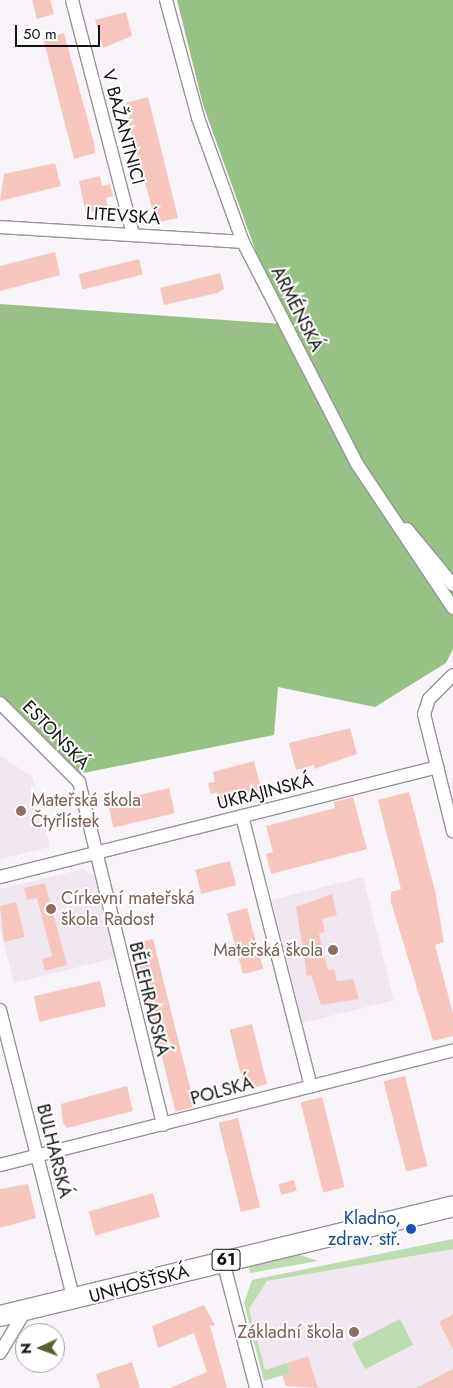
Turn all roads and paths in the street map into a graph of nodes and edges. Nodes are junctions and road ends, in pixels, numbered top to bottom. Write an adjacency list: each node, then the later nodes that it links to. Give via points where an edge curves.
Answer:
1 (72, 0): 4 (street, V BAŽANTNICI)
2 (166, 0): 5 (street, ARMÉNSKÁ, via 201,126)
3 (0, 227): 4 (street, LITEVSKÁ)
4 (133, 234): 5 (street, LITEVSKÁ)
5 (244, 242): 6 (street, ARMÉNSKÁ, via 357,464)
6 (385, 506): 7 (street, ARMÉNSKÁ); 8 (street, via 426,547)
7 (401, 530): 9 (street, ARMÉNSKÁ); 10 (street)
8 (453, 585)
9 (453, 608)
10 (453, 616)
11 (453, 675): 13 (street, via 429,699 424,714)
12 (0, 702): 16 (street, ESTONSKÁ, via 79,782)
13 (437, 767): 14 (street, UKRAJINSKÁ); 15 (street)
14 (242, 816): 16 (street, UKRAJINSKÁ); 20 (street)
15 (453, 831)
16 (94, 852): 17 (street, UKRAJINSKÁ); 21 (street, BĚLEHRADSKÁ)
17 (0, 877)
18 (0, 1010): 22 (street, BULHARSKÁ)
19 (453, 1050): 20 (street, POLSKÁ)
20 (311, 1086): 21 (street, POLSKÁ)
21 (164, 1125): 22 (street, POLSKÁ)
22 (37, 1155): 23 (street, POLSKÁ); 26 (street, BULHARSKÁ)
23 (0, 1165)
24 (453, 1206): 25 (main road, UNHOŠŤSKÁ / 61)
25 (223, 1261): 26 (main road, UNHOŠŤSKÁ / 61); 30 (street)
26 (74, 1300): 27 (main road, UNHOŠŤSKÁ / 61)
27 (25, 1311): 28 (main road, UNHOŠŤSKÁ / 61); 29 (street)
28 (0, 1316)
29 (0, 1352)
30 (256, 1388)

